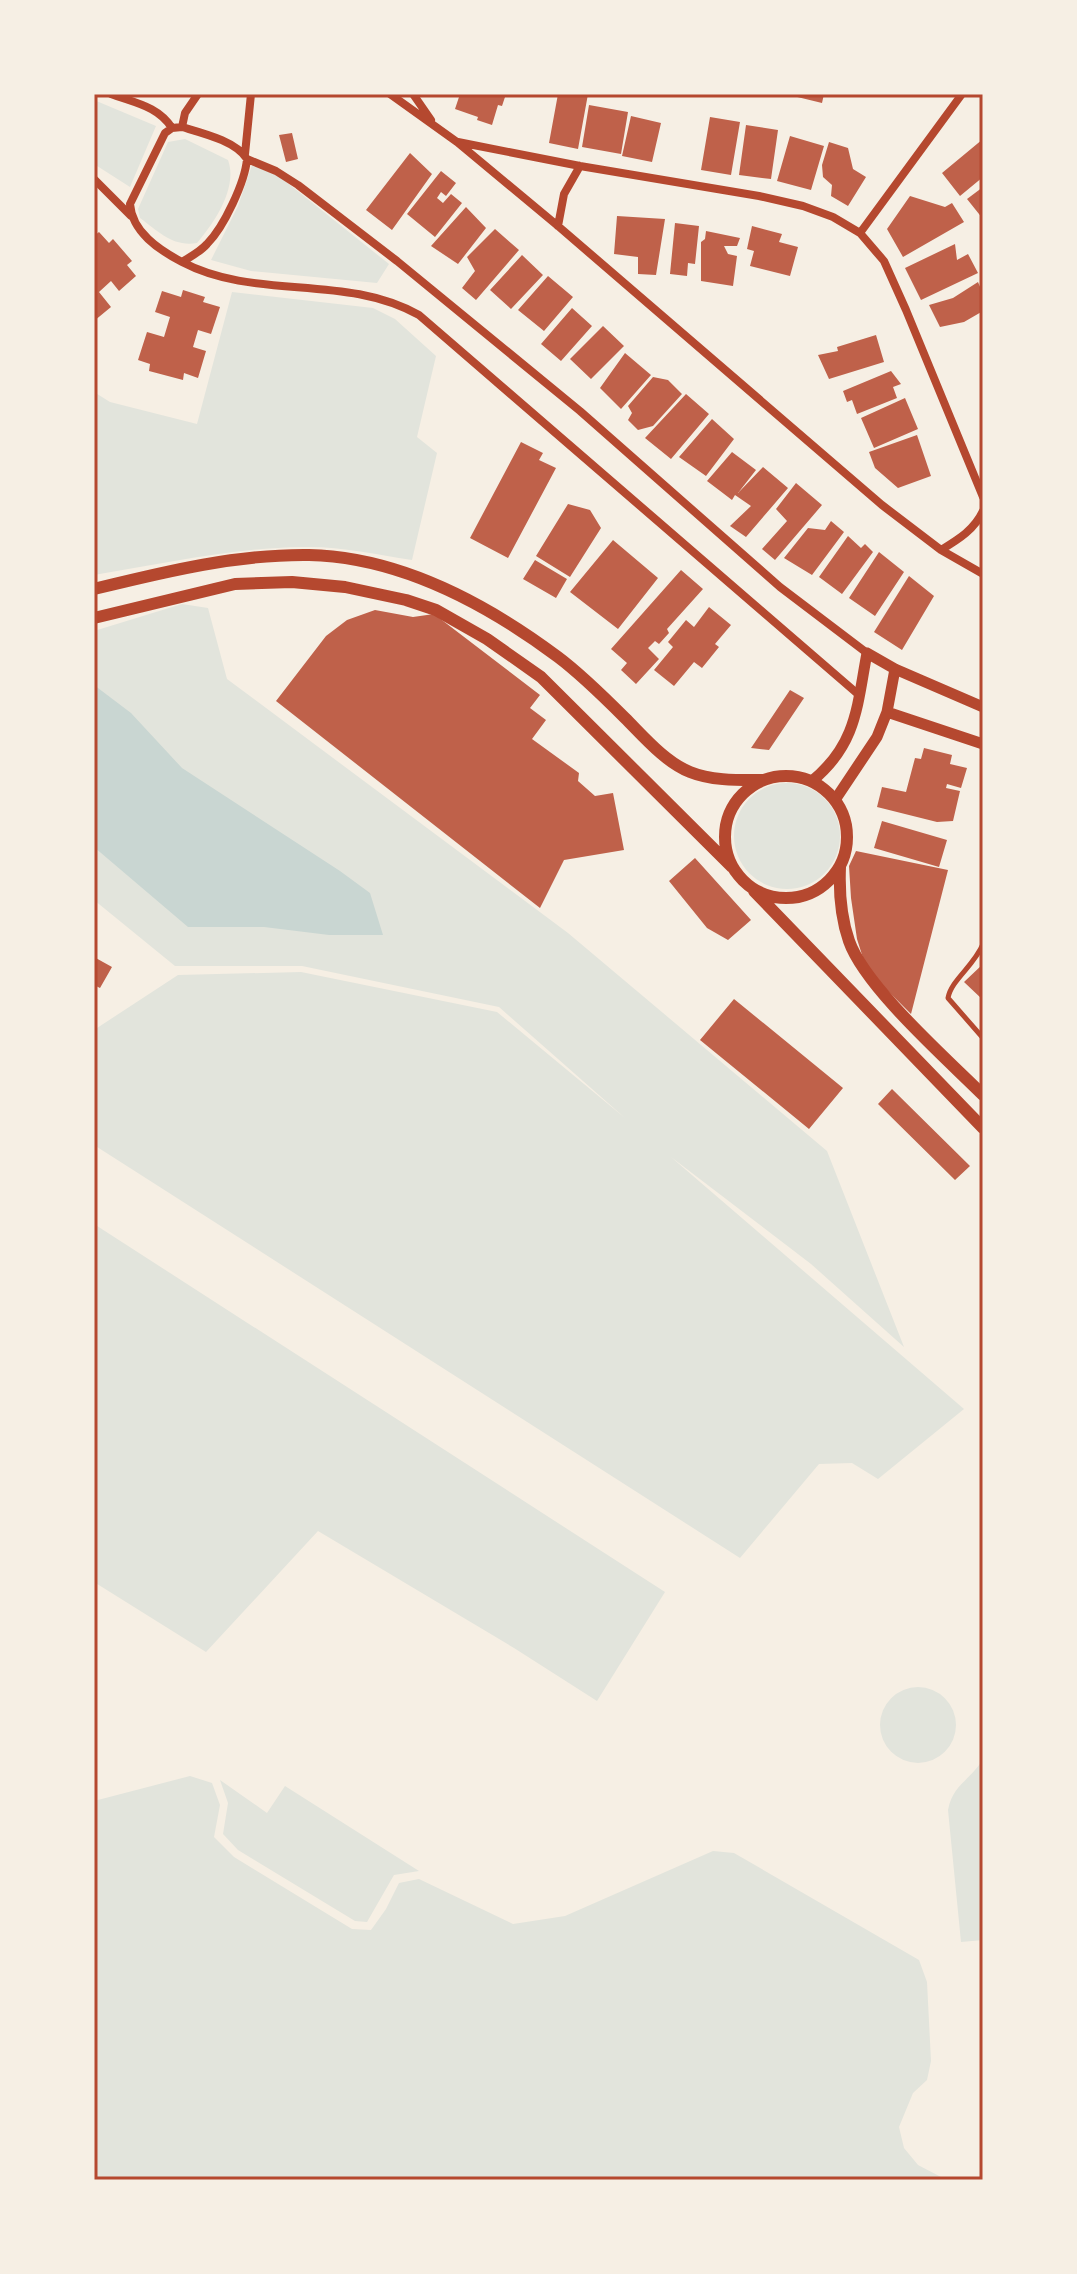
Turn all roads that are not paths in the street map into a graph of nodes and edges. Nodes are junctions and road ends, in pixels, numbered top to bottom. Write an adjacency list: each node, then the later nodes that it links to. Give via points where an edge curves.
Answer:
1 (111, 94): 9 (street, via 155,109)
2 (198, 94): 8 (street)
3 (390, 94): 7 (street)
4 (413, 94): 7 (street)
5 (962, 94): 16 (street)
6 (247, 95): 11 (street)
7 (434, 124): 10 (street)
8 (182, 127): 9 (street); 11 (street, via 226,143)
9 (172, 128): 14 (street, via 136,188)
10 (457, 142): 12 (street); 15 (street)
11 (246, 157): 17 (street, via 236,196 215,235); 24 (street, via 298,185 397,261 580,411 780,587)
12 (580, 166): 15 (street, via 564,194); 16 (street, via 773,199 833,217)
13 (94, 179): 14 (street)
14 (131, 216): 17 (street, via 160,251)
15 (558, 226): 20 (street)
16 (860, 233): 18 (street, via 884,261 901,297)
17 (182, 262): 26 (street, via 247,282 353,291 419,315)
18 (983, 497)
19 (983, 511): 20 (street, via 964,536)
20 (941, 550): 21 (street)
21 (983, 574)
22 (94, 589): 30 (main road, via 258,558 310,555 395,570 432,582 559,658 651,744 690,772)
23 (94, 618): 33 (main road, via 235,584 292,582 345,587 436,610 541,677)
24 (867, 653): 25 (street); 26 (street)
25 (895, 669): 27 (street); 28 (street)
26 (859, 695): 31 (street, via 849,738)
27 (983, 707)
28 (887, 712): 29 (street); 32 (street, via 862,763)
29 (983, 744)
30 (763, 780): 31 (main road, via 796,776); 33 (main road, via 745,791 725,826)
31 (812, 781): 32 (main road)
32 (835, 800): 34 (main road, via 848,840)
33 (732, 867): 35 (main road)
34 (840, 867): 35 (main road, via 814,892 797,898); 38 (main road, via 849,942 870,977)
35 (752, 888): 39 (main road)
36 (983, 944): 37 (lane, via 948,998)
37 (983, 1038)
38 (983, 1095)
39 (983, 1128)

